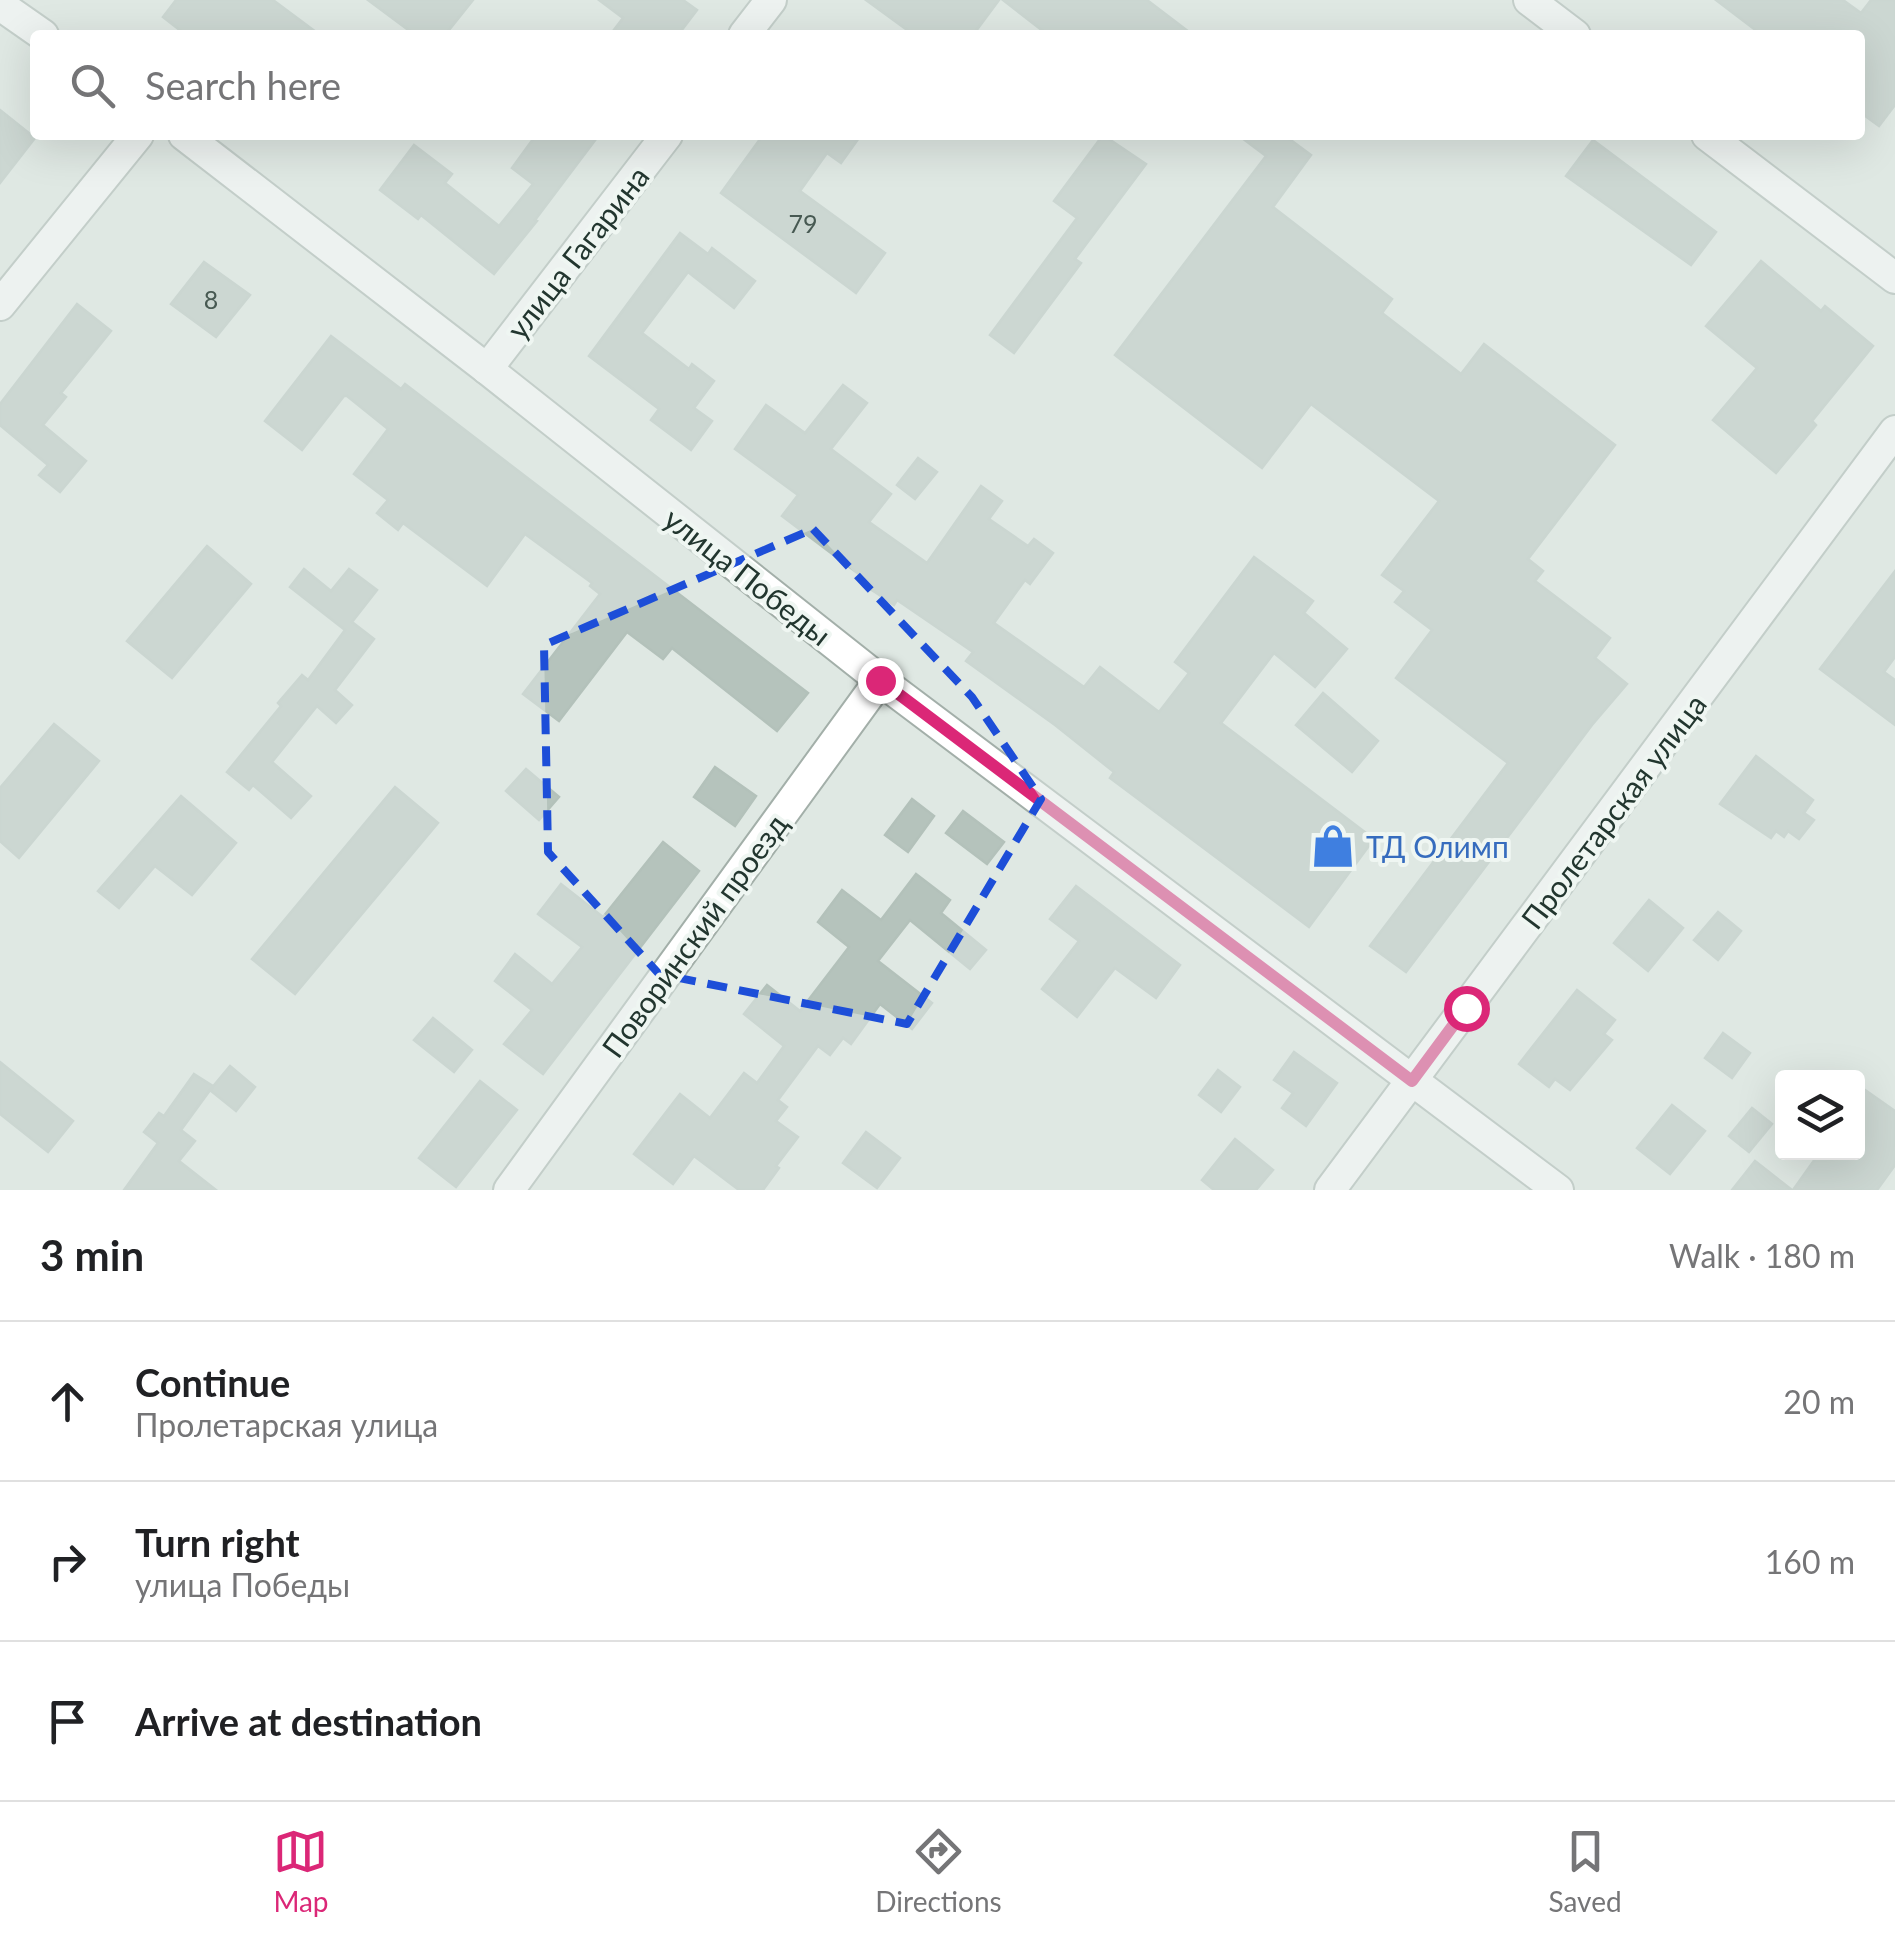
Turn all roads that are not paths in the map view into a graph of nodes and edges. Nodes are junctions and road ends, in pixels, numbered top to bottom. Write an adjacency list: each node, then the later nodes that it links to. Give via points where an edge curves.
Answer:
1 (771, 0): 5 (street)
2 (1529, 0): 6 (street)
3 (0, 5): 4 (street)
4 (36, 30)
5 (748, 30)
6 (1568, 30)
7 (134, 140): 12 (street)
8 (190, 140): 13 (street, улица Победы)
9 (663, 140): 13 (street, улица Гагарина)
10 (1714, 140): 11 (street)
11 (1895, 278)
12 (0, 304)
13 (488, 369): 15 (street, улица Победы)
14 (1895, 431): 16 (street, Пролетарская улица)
15 (880, 680): 16 (street, улица Победы); 17 (street, Поворинский проезд)
16 (1412, 1081): 18 (street, Пролетарская улица); 19 (street, улица Победы)
17 (509, 1190)
18 (1330, 1190)
19 (1558, 1190)

